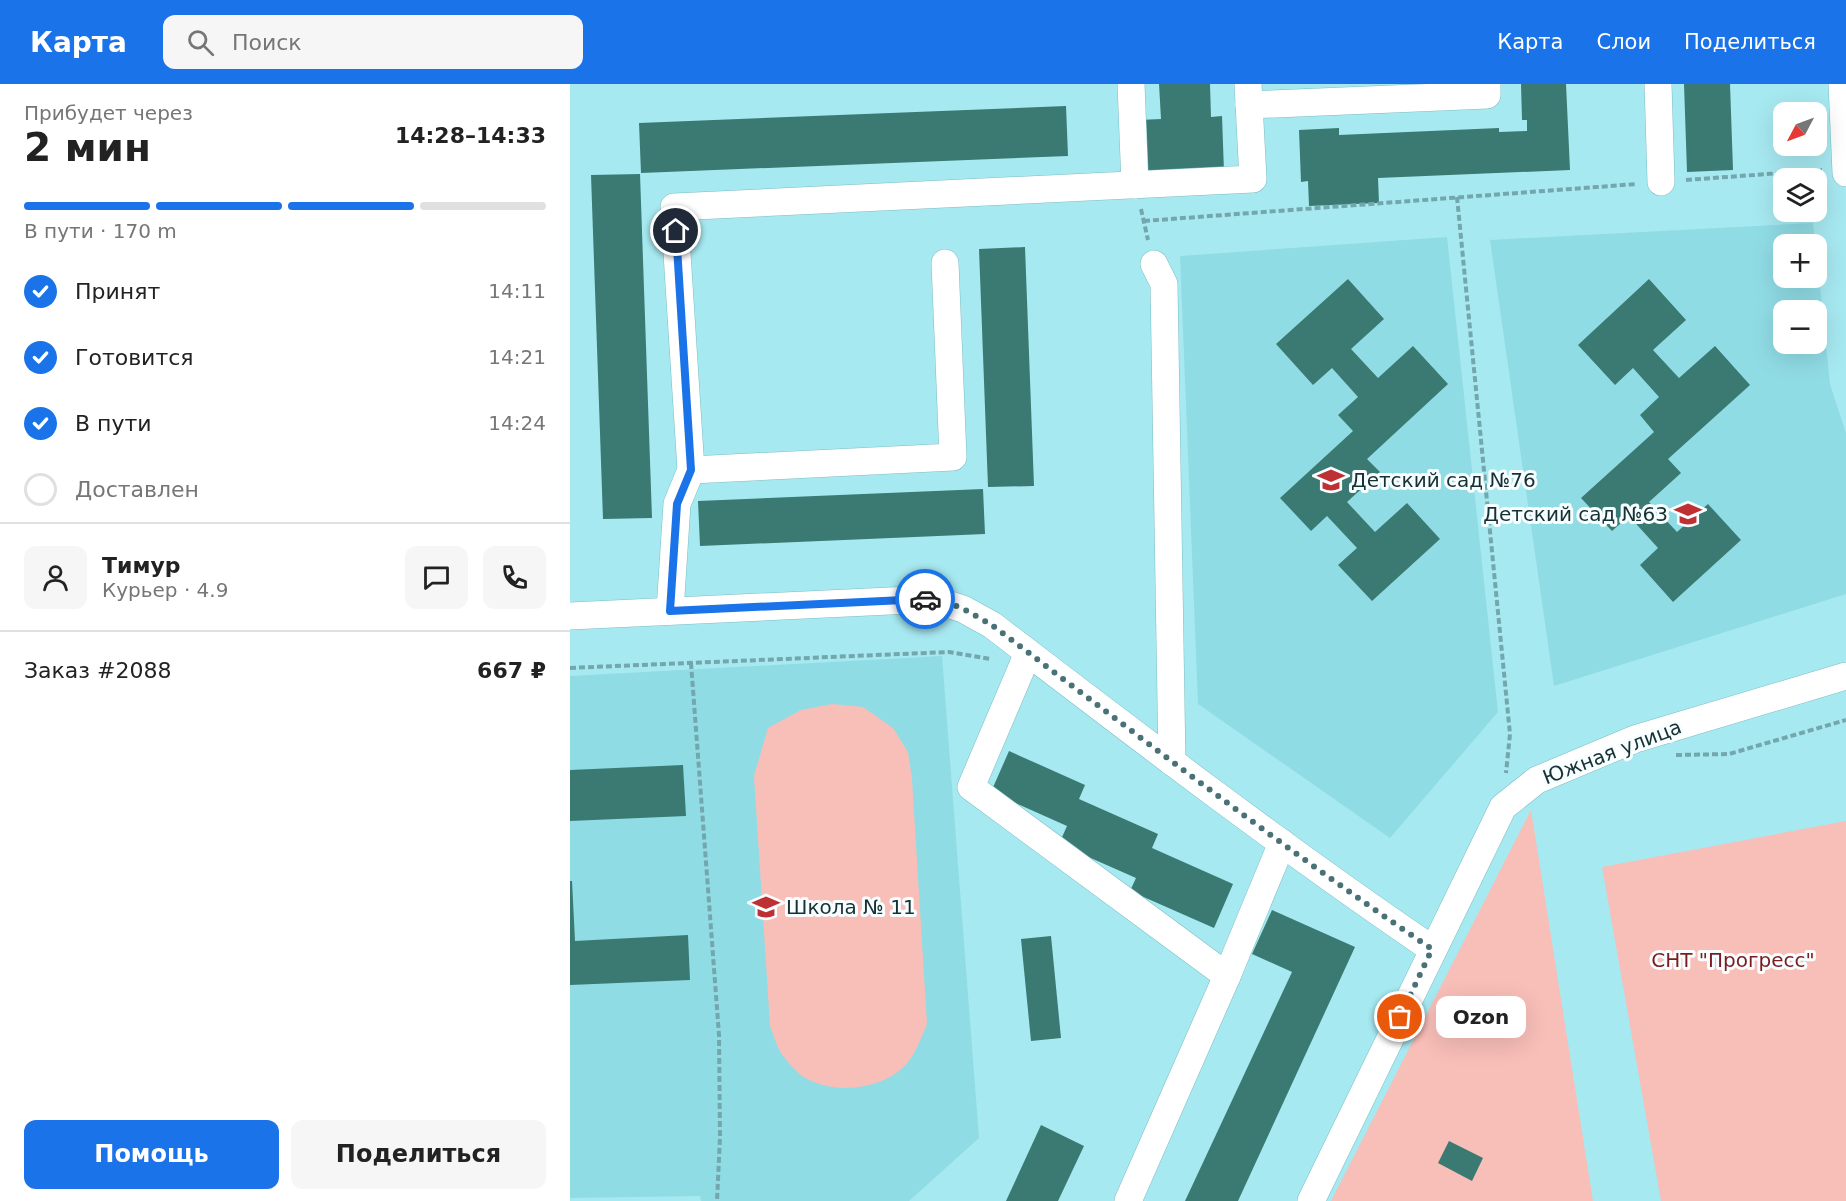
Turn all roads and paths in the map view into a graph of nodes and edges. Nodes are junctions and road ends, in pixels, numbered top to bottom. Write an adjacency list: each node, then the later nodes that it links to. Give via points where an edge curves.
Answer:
1 (1131, 84): 9 (street)
2 (1487, 84): 5 (street, via 1487,95)
3 (1658, 84): 8 (street)
4 (1842, 84): 6 (street)
5 (1249, 95): 9 (street, via 1253,179)
6 (1846, 168): 7 (street); 8 (path)
7 (1846, 173)
8 (1661, 182): 10 (path)
9 (1135, 185): 11 (path); 14 (street, via 674,207)
10 (1457, 197): 11 (path); 23 (path, via 1510,734)
11 (1144, 221): 13 (path)
12 (945, 263): 14 (street, via 953,457)
13 (1154, 264): 22 (street, via 1164,284)
14 (691, 470): 15 (street, via 677,504)
15 (670, 611): 16 (street); 17 (street, via 932,599 983,620)
16 (570, 616)
17 (1028, 653): 22 (street); 26 (street, via 972,787)
18 (691, 663): 27 (path, via 719,1035)
19 (1846, 676): 23 (street, Южная улица, via 1635,739 1537,780)
20 (1846, 720): 21 (path, via 1729,754)
21 (1673, 755)
22 (1172, 762): 24 (street)
23 (1503, 807): 25 (street, Южная улица)
24 (1282, 843): 25 (street); 26 (street)
25 (1432, 949): 29 (street, Южная улица)
26 (1227, 976): 28 (street)
27 (717, 1201)
28 (1128, 1201)
29 (1311, 1201)

